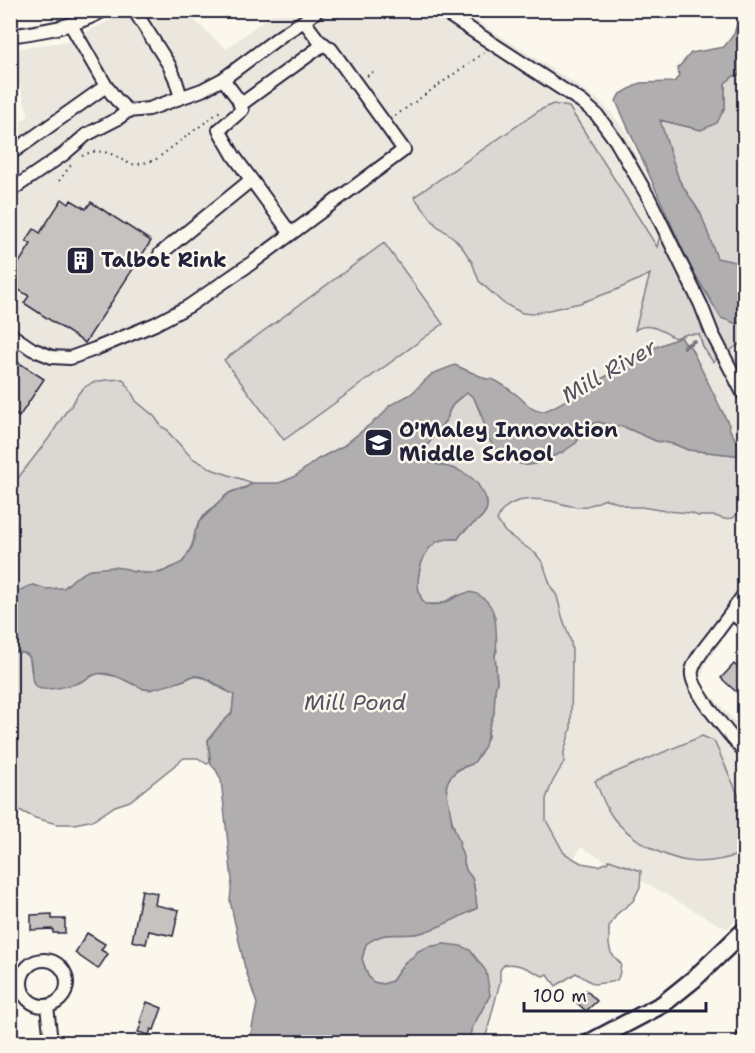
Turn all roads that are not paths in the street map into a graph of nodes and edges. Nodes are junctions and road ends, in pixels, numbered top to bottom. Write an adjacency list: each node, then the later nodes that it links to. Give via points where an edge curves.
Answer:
1 (104, 10): 6 (street)
2 (134, 10): 11 (street, via 169,65)
3 (318, 10): 5 (street)
4 (441, 10): 20 (street, via 597,115 650,200)
5 (304, 21): 8 (street); 9 (street)
6 (71, 25): 7 (street); 10 (street)
7 (10, 36)
8 (324, 44): 12 (street); 17 (street, via 405,150)
9 (223, 79): 11 (street); 12 (street)
10 (106, 86): 13 (street); 14 (street)
11 (181, 97): 13 (street)
12 (240, 105): 15 (street, via 242,110 219,130)
13 (128, 111): 16 (street, via 86,135)
14 (10, 154)
15 (251, 180): 17 (street); 18 (street)
16 (10, 191)
17 (291, 234): 19 (street, via 189,306 70,358 52,357 32,349)
18 (160, 254)
19 (10, 334)
20 (744, 395)
21 (744, 594): 22 (street)
22 (732, 613): 23 (street); 24 (street, via 694,664 692,679 694,687)
23 (744, 623)
24 (744, 752)
25 (744, 931): 29 (main road, via 663,1004)
26 (47, 1006): 28 (street)
27 (744, 1036): 30 (street)
28 (51, 1042)
29 (591, 1042)
30 (742, 1042)

